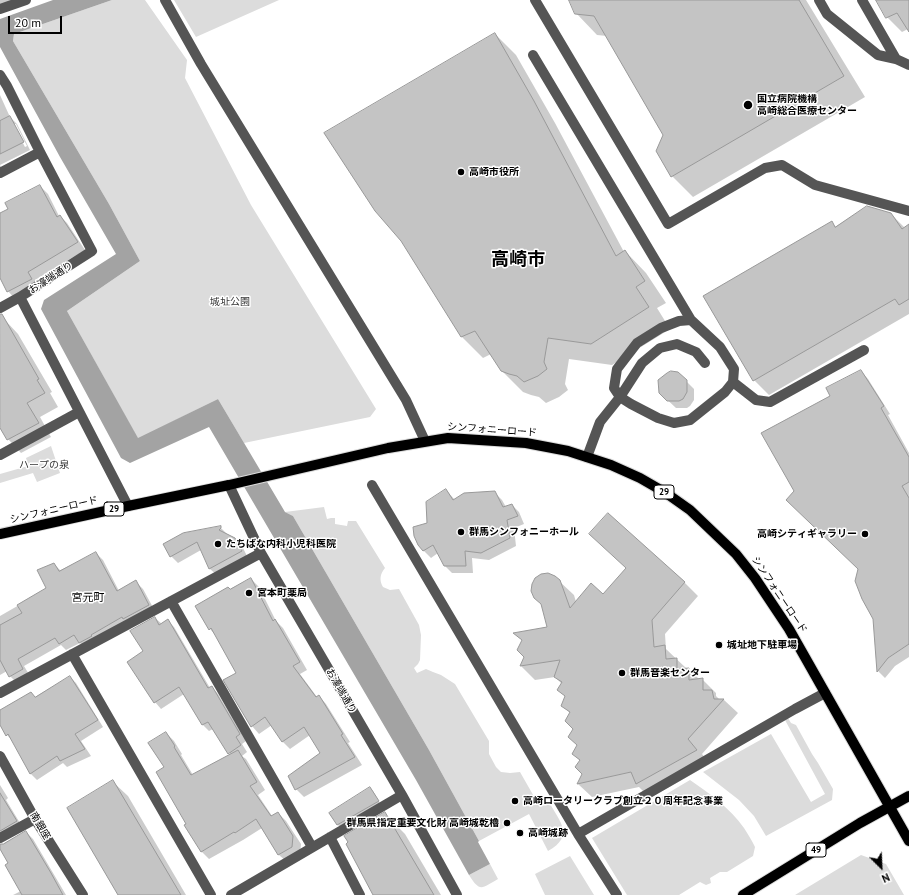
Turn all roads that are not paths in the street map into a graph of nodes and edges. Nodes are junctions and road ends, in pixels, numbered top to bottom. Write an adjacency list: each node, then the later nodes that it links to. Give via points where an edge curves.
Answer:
1 (26, 0): 6 (street)
2 (165, 0): 22 (street, via 406,400)
3 (535, 0): 13 (street, via 668,224 765,168 782,165 814,185)
4 (819, 0): 8 (street, via 827,14 878,55)
5 (862, 0): 8 (street)
6 (0, 9)
7 (533, 55): 16 (street)
8 (896, 59): 9 (street)
9 (909, 65)
10 (0, 75): 11 (street, お濠端通り)
11 (40, 152): 12 (street); 14 (street, お濠端通り, via 92,251)
12 (0, 173)
13 (909, 211)
14 (20, 297): 15 (street); 21 (street, お濠端通り)
15 (0, 308)
16 (691, 320): 19 (street, via 720,347 734,369); 20 (street, via 679,321 661,328 637,342 617,369 614,388)
17 (864, 350): 19 (street, via 770,402 756,400)
18 (706, 363): 20 (street, via 696,352 678,344 660,348 642,363)
19 (733, 382): 20 (street, via 725,392 690,420 674,423 658,418)
20 (620, 397): 24 (street, via 600,422)
21 (79, 412): 23 (street); 27 (street, お濠端通り)
22 (425, 441): 24 (main road, シンフォニーロード / 29, via 448,438 526,443 568,450); 25 (main road, シンフォニーロード / 29)
23 (0, 455)
24 (587, 457): 33 (main road, シンフォニーロード / 29, via 611,464 666,493 690,510 736,554 789,629)
25 (229, 485): 27 (main road, シンフォニーロード / 29); 29 (street, お濠端通り)
26 (372, 485): 39 (street)
27 (128, 506): 28 (main road, シンフォニーロード / 29)
28 (0, 534)
29 (261, 553): 30 (street); 35 (street, お濠端通り)
30 (171, 601): 31 (street); 43 (street)
31 (72, 654): 32 (street); 45 (street)
32 (0, 693)
33 (825, 693): 37 (main road, シンフォニーロード / 29); 39 (street)
34 (0, 756): 38 (street, 南銀座)
35 (402, 795): 40 (street); 48 (street, お濠端通り)
36 (909, 796): 37 (main road, 49)
37 (889, 806): 42 (main road, 29); 50 (main road, 49)
38 (36, 819): 41 (street); 44 (street, 南銀座)
39 (578, 834): 49 (street)
40 (330, 837): 43 (street); 47 (street)
41 (0, 838)
42 (909, 841)
43 (312, 847): 46 (street)
44 (82, 895)
45 (211, 895)
46 (231, 895)
47 (360, 895)
48 (457, 895)
49 (616, 895)
50 (743, 895)

